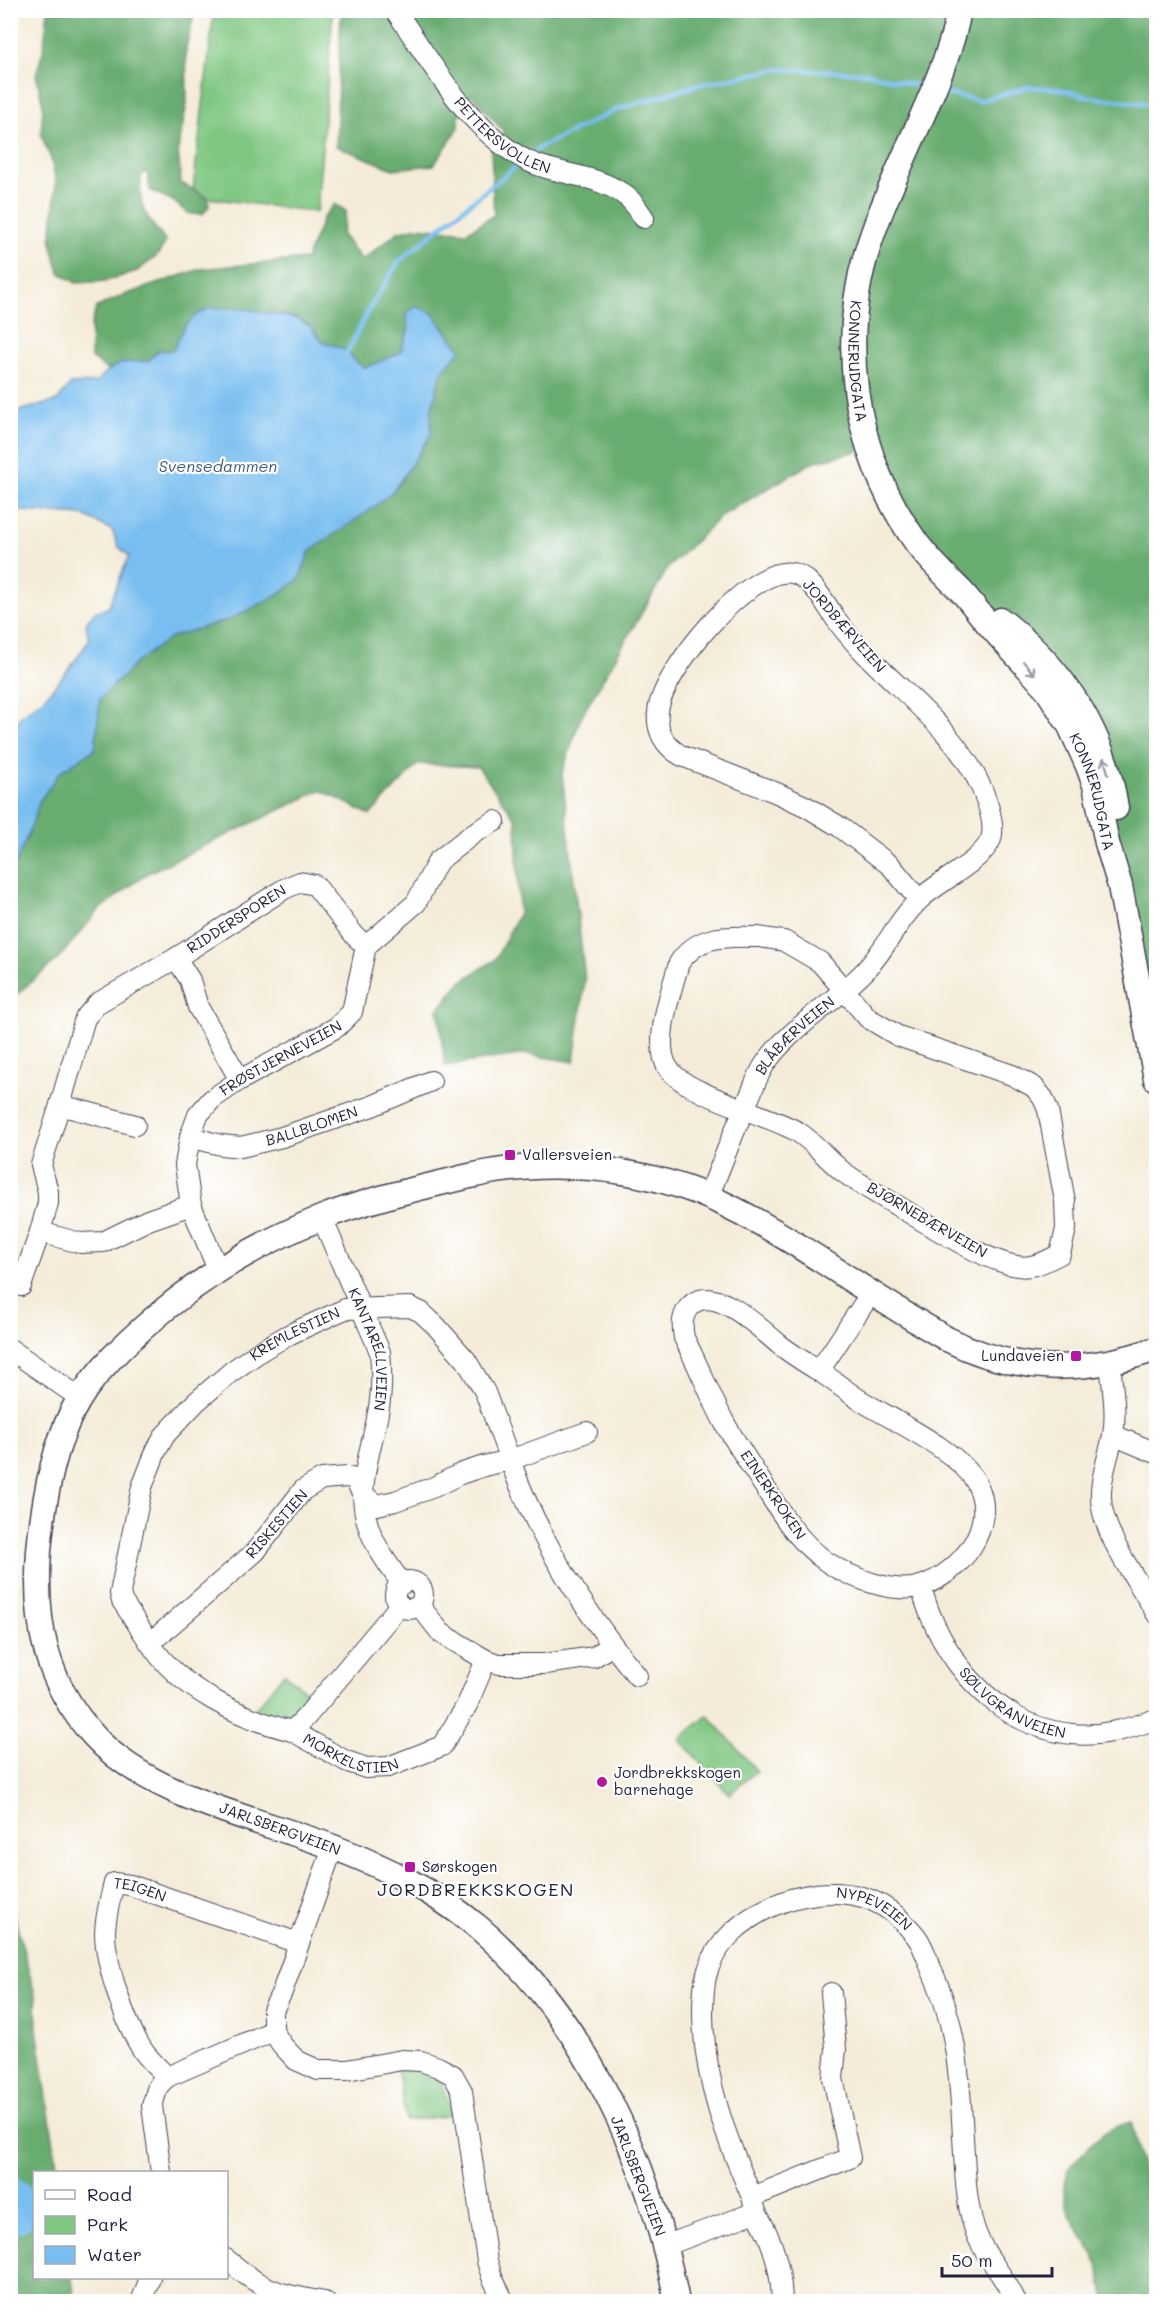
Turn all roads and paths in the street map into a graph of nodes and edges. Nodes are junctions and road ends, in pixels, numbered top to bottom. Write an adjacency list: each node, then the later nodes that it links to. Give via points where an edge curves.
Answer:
1 (395, 10): 3 (street, PETTERSVOLLEN, via 466,112 490,135 534,164 607,185 629,198)
2 (959, 10): 9 (main road, KONNERUDGATA, via 943,69 865,255 855,300 853,350 860,419 889,498 916,542 1046,688 1070,726 1095,785 1120,886)
3 (645, 218)
4 (495, 821): 6 (street, via 438,861 416,903)
5 (919, 900): 5 (street, JORDBÆRVEIEN, via 891,866 840,827 787,798 682,756 663,740 658,710 677,668 703,632 731,603 765,577 793,573 807,581 863,652 945,734 970,765 982,789 993,831 990,842 961,870); 8 (street, BLÅBÆRVEIEN, via 880,954)
6 (366, 946): 7 (street, RIDDERSPOREN, via 315,885 300,882); 10 (street, FRØSTJERNEVEIEN, via 351,1012 338,1027)
7 (176, 958): 10 (street, RIDDERSPOREN, via 190,980 198,1007); 12 (street, RIDDERSPOREN, via 98,1003 85,1018)
8 (843, 990): 13 (street, BLÅBÆRVEIEN, via 764,1065); 13 (street, via 820,962 784,942 759,937 718,938 705,940 686,952 665,1017 664,1059 669,1070 689,1085); 13 (street, BJØRNEBÆRVEIEN, via 868,1018 898,1035 1012,1075 1034,1087 1043,1098 1059,1162 1066,1229 1060,1254 1035,1266 1000,1261 939,1231 863,1185 798,1133)
9 (1156, 1079)
10 (240, 1080): 15 (street, FRØSTJERNEVEIEN, via 198,1114)
11 (431, 1081): 15 (street, BALLBLOMEN, via 372,1106 241,1148)
12 (60, 1105): 14 (street); 19 (street, RIDDERSPOREN, via 41,1165 48,1203)
13 (744, 1109): 16 (street, BLÅBÆRVEIEN)
14 (135, 1125)
15 (190, 1137): 17 (street, FRØSTJERNEVEIEN, via 185,1165)
16 (708, 1197): 18 (main road, via 662,1181 618,1173 535,1167 441,1183); 22 (main road, via 774,1231)
17 (191, 1205): 19 (street, via 103,1242 80,1243); 20 (street, FRØSTJERNEVEIEN)
18 (322, 1218): 20 (main road); 23 (street, KANTARELLVEIEN)
19 (40, 1232): 21 (street, RIDDERSPOREN)
20 (218, 1270): 28 (main road, via 123,1346)
21 (21, 1286)
22 (871, 1293): 26 (main road, via 947,1340 999,1360 1038,1366); 27 (street)
23 (361, 1307): 32 (street, KREMLESTIEN, via 410,1307 443,1332 485,1392); 33 (street, KANTARELLVEIEN, via 380,1352 382,1371); 37 (street, KREMLESTIEN, via 325,1317 262,1350 196,1402 165,1436 142,1487 120,1593)
24 (10, 1348): 28 (street)
25 (1156, 1349): 26 (main road)
26 (1110, 1362): 30 (street)
27 (819, 1371): 34 (street, EINERKROKEN, via 954,1458 977,1484 982,1520 977,1539 952,1569); 34 (street, EINERKROKEN, via 733,1308 706,1299 693,1303 686,1312 682,1324 684,1338 723,1420 796,1535 825,1561 849,1574 884,1586)
28 (80, 1398): 43 (main road, JARLSBERGVEIEN, via 62,1436 49,1481 38,1564 38,1604 45,1649 67,1701 96,1739 133,1769 208,1803)
29 (586, 1432): 32 (street)
30 (1113, 1435): 31 (street); 36 (street, via 1101,1488 1103,1515)
31 (1156, 1453)
32 (510, 1460): 33 (street, RISKESTIEN, via 460,1474 395,1501 377,1505); 38 (street, via 550,1549)
33 (363, 1495): 35 (street, KANTARELLVEIEN, via 373,1538 402,1584 410,1581 421,1588 423,1597); 37 (street, RISKESTIEN, via 355,1479 347,1477 322,1479 303,1490 255,1552)
34 (921, 1586): 41 (street, SØLVGRANVEIEN, via 926,1605 954,1660 1009,1712 1044,1729 1071,1734 1094,1735 1128,1729)
35 (409, 1605): 39 (street, KANTARELLVEIEN, via 441,1633); 42 (street, MORKELSTIEN)
36 (1156, 1613)
37 (150, 1643): 42 (street, via 167,1667 223,1706)
38 (612, 1645): 39 (street, KANTARELLVEIEN, via 594,1657 545,1664 498,1664); 40 (street)
39 (486, 1660): 42 (street, MORKELSTIEN, via 467,1705 442,1746 388,1767 366,1768 346,1761)
40 (637, 1676)
41 (1156, 1719)
42 (292, 1731)
43 (333, 1847): 44 (street); 50 (main road, JARLSBERGVEIEN, via 388,1870 434,1896 476,1926 528,1976 599,2080 629,2144)
44 (298, 1943): 46 (street, via 273,2010); 47 (street, TEIGEN, via 130,1885 114,1884 105,1935 114,1980 127,2023 143,2052)
45 (831, 1994): 49 (street, via 836,2049 833,2078 850,2158)
46 (273, 2031): 47 (street); 53 (street, via 296,2060 318,2070 421,2061 453,2075 462,2091 487,2260)
47 (167, 2077): 48 (street, via 158,2086 152,2106)
48 (160, 2171)
49 (754, 2205): 50 (street); 57 (street, NYPEVEIEN, via 779,2265); 58 (street, NYPEVEIEN, via 727,2140 710,2081 703,2027 707,1971 728,1937 766,1910 811,1893 862,1897 883,1906 918,1938 944,1996 955,2038 966,2180 974,2228)
50 (664, 2246): 56 (main road, JARLSBERGVEIEN)
51 (228, 2260): 55 (street, via 275,2291)
52 (149, 2279): 54 (street)
53 (497, 2299)
54 (141, 2301)
55 (325, 2301)
56 (677, 2301)
57 (782, 2301)
58 (1016, 2301)

